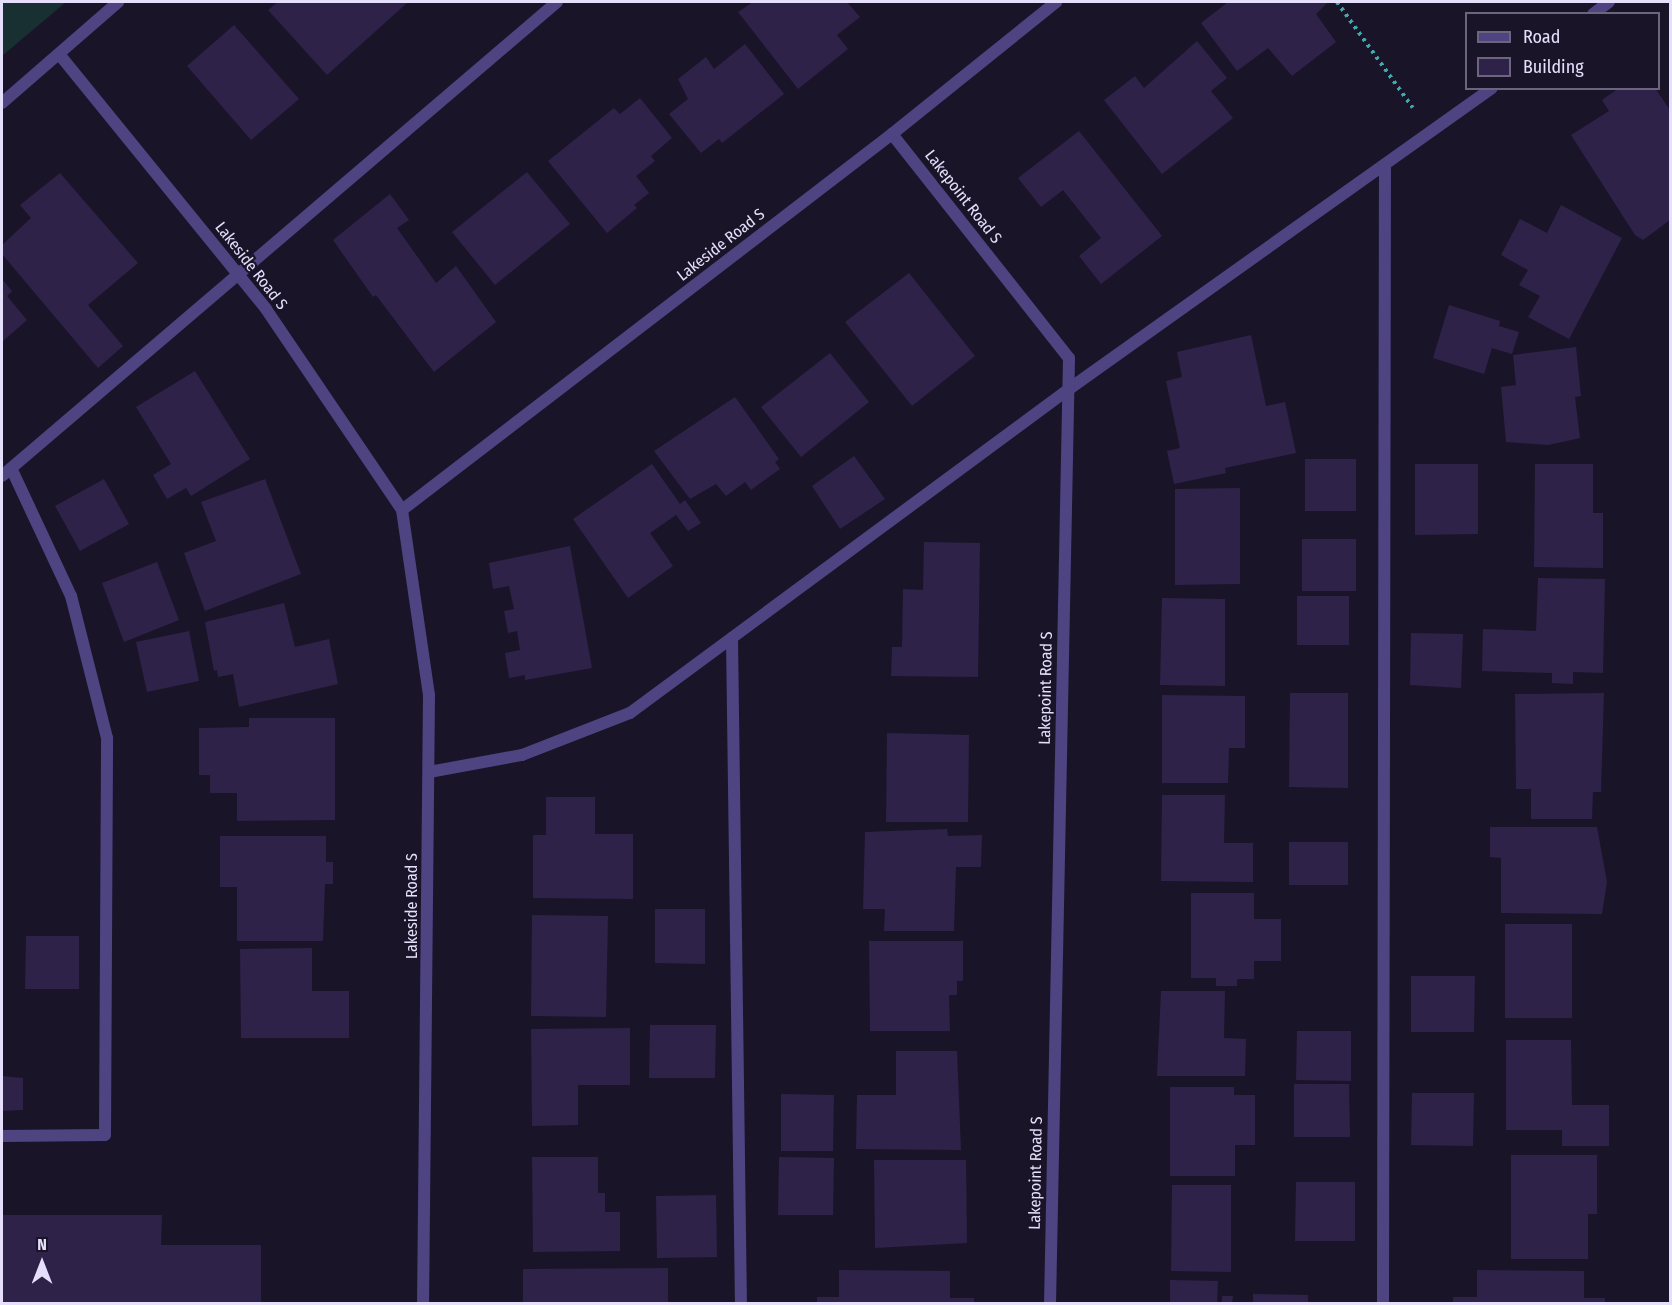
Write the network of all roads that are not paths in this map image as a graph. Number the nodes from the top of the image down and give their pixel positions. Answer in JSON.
{"nodes":[{"id":1,"x":118,"y":2,"type":"edge"},
{"id":2,"x":557,"y":2,"type":"edge"},
{"id":3,"x":1056,"y":2,"type":"edge"},
{"id":4,"x":1609,"y":2,"type":"edge"},
{"id":5,"x":1596,"y":12,"type":"edge"},
{"id":6,"x":59,"y":54,"type":"junction"},
{"id":7,"x":1489,"y":90,"type":"edge"},
{"id":8,"x":2,"y":103,"type":"edge"},
{"id":9,"x":892,"y":134,"type":"junction"},
{"id":10,"x":1385,"y":168,"type":"junction"},
{"id":11,"x":238,"y":274,"type":"junction"},
{"id":12,"x":1069,"y":389,"type":"junction"},
{"id":13,"x":6,"y":472,"type":"edge"},
{"id":14,"x":402,"y":510,"type":"junction"},
{"id":15,"x":732,"y":638,"type":"junction"},
{"id":16,"x":429,"y":772,"type":"junction"},
{"id":17,"x":2,"y":1136,"type":"edge"},
{"id":18,"x":423,"y":1304,"type":"edge"},
{"id":19,"x":741,"y":1304,"type":"edge"},
{"id":20,"x":1050,"y":1304,"type":"edge"},
{"id":21,"x":1383,"y":1304,"type":"edge"}],
"edges":[{"from":1,"to":6,"type":"street"},
{"from":2,"to":11,"type":"street"},
{"from":3,"to":9,"type":"street","name":"Lakeside Road S"},
{"from":4,"to":5,"type":"street"},
{"from":6,"to":8,"type":"street"},
{"from":6,"to":11,"type":"street","name":"Lakeside Road S"},
{"from":7,"to":10,"type":"street"},
{"from":9,"to":12,"type":"street","name":"Lakepoint Road S"},
{"from":9,"to":14,"type":"street","name":"Lakeside Road S"},
{"from":10,"to":12,"type":"street"},
{"from":10,"to":21,"type":"street"},
{"from":11,"to":13,"type":"street"},
{"from":11,"to":14,"type":"street","name":"Lakeside Road S"},
{"from":12,"to":15,"type":"street"},
{"from":12,"to":20,"type":"street","name":"Lakepoint Road S"},
{"from":13,"to":17,"type":"street"},
{"from":14,"to":16,"type":"street","name":"Lakeside Road S"},
{"from":15,"to":16,"type":"street"},
{"from":15,"to":19,"type":"street"},
{"from":16,"to":18,"type":"street","name":"Lakeside Road S"}]}
